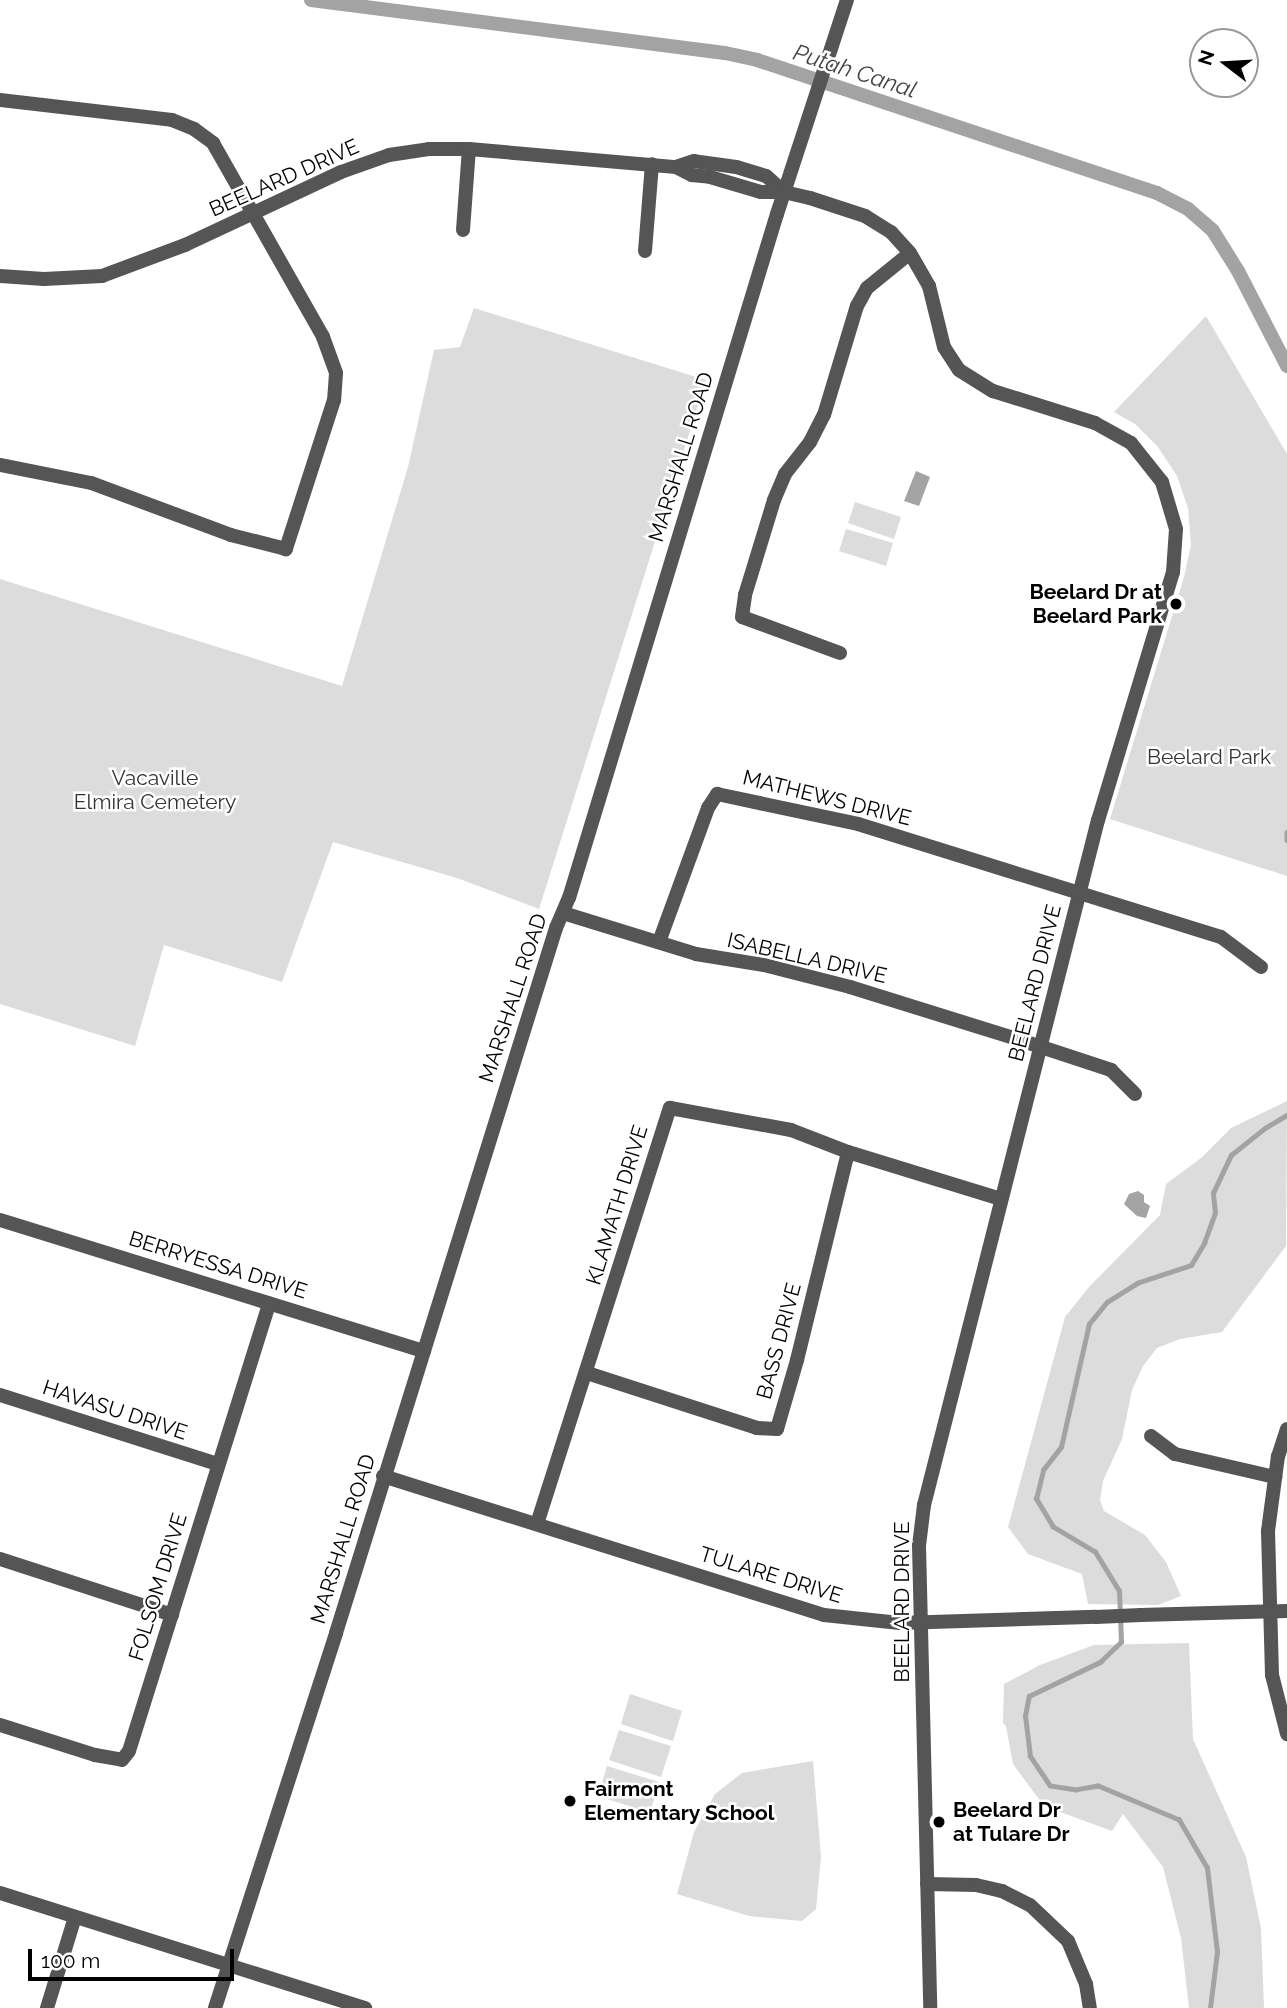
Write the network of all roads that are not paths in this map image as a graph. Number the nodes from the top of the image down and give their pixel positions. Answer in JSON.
{"nodes":[{"id":1,"x":847,"y":0,"type":"edge"},
{"id":2,"x":0,"y":100,"type":"edge"},
{"id":3,"x":469,"y":149,"type":"junction"},
{"id":4,"x":652,"y":164,"type":"junction"},
{"id":5,"x":784,"y":192,"type":"junction"},
{"id":6,"x":253,"y":213,"type":"junction"},
{"id":7,"x":463,"y":230,"type":"dead end"},
{"id":8,"x":645,"y":251,"type":"dead end"},
{"id":9,"x":910,"y":253,"type":"junction"},
{"id":10,"x":0,"y":276,"type":"edge"},
{"id":11,"x":0,"y":465,"type":"edge"},
{"id":12,"x":840,"y":653,"type":"dead end"},
{"id":13,"x":1079,"y":894,"type":"junction"},
{"id":14,"x":563,"y":913,"type":"junction"},
{"id":15,"x":659,"y":943,"type":"junction"},
{"id":16,"x":1261,"y":967,"type":"dead end"},
{"id":17,"x":1040,"y":1046,"type":"junction"},
{"id":18,"x":1135,"y":1094,"type":"dead end"},
{"id":19,"x":848,"y":1152,"type":"junction"},
{"id":20,"x":1001,"y":1199,"type":"junction"},
{"id":21,"x":0,"y":1220,"type":"edge"},
{"id":22,"x":269,"y":1303,"type":"junction"},
{"id":23,"x":424,"y":1351,"type":"junction"},
{"id":24,"x":587,"y":1373,"type":"junction"},
{"id":25,"x":0,"y":1395,"type":"edge"},
{"id":26,"x":1287,"y":1429,"type":"edge"},
{"id":27,"x":1151,"y":1436,"type":"dead end"},
{"id":28,"x":218,"y":1464,"type":"junction"},
{"id":29,"x":383,"y":1476,"type":"junction"},
{"id":30,"x":1275,"y":1477,"type":"junction"},
{"id":31,"x":537,"y":1524,"type":"junction"},
{"id":32,"x":0,"y":1559,"type":"edge"},
{"id":33,"x":1287,"y":1611,"type":"edge"},
{"id":34,"x":1268,"y":1614,"type":"junction"},
{"id":35,"x":172,"y":1615,"type":"junction"},
{"id":36,"x":921,"y":1623,"type":"junction"},
{"id":37,"x":0,"y":1725,"type":"edge"},
{"id":38,"x":1287,"y":1734,"type":"edge"},
{"id":39,"x":927,"y":1884,"type":"junction"},
{"id":40,"x":0,"y":1893,"type":"edge"},
{"id":41,"x":75,"y":1917,"type":"junction"},
{"id":42,"x":229,"y":1965,"type":"junction"},
{"id":43,"x":47,"y":2008,"type":"edge"},
{"id":44,"x":215,"y":2008,"type":"edge"},
{"id":45,"x":365,"y":2008,"type":"edge"},
{"id":46,"x":930,"y":2008,"type":"edge"},
{"id":47,"x":1090,"y":2008,"type":"edge"}],
"edges":[{"from":1,"to":5,"type":"street","name":"MARSHALL ROAD"},
{"from":2,"to":6,"type":"street"},
{"from":3,"to":4,"type":"street","name":"BEELARD DRIVE"},
{"from":3,"to":6,"type":"street","name":"BEELARD DRIVE"},
{"from":3,"to":7,"type":"street"},
{"from":4,"to":5,"type":"street","name":"BEELARD DRIVE"},
{"from":4,"to":8,"type":"street"},
{"from":5,"to":9,"type":"street","name":"BEELARD DRIVE"},
{"from":5,"to":14,"type":"street","name":"MARSHALL ROAD"},
{"from":6,"to":10,"type":"street","name":"BEELARD DRIVE"},
{"from":6,"to":11,"type":"street"},
{"from":9,"to":12,"type":"street"},
{"from":9,"to":13,"type":"street","name":"BEELARD DRIVE"},
{"from":13,"to":15,"type":"street","name":"MATHEWS DRIVE"},
{"from":13,"to":16,"type":"street"},
{"from":13,"to":17,"type":"street","name":"BEELARD DRIVE"},
{"from":14,"to":15,"type":"street","name":"ISABELLA DRIVE"},
{"from":14,"to":23,"type":"street","name":"MARSHALL ROAD"},
{"from":15,"to":17,"type":"street","name":"ISABELLA DRIVE"},
{"from":17,"to":18,"type":"street","name":"ISABELLA DRIVE"},
{"from":17,"to":20,"type":"street","name":"BEELARD DRIVE"},
{"from":19,"to":20,"type":"street","name":"KLAMATH DRIVE"},
{"from":19,"to":24,"type":"street","name":"KLAMATH DRIVE"},
{"from":19,"to":24,"type":"street","name":"BASS DRIVE"},
{"from":20,"to":36,"type":"street","name":"BEELARD DRIVE"},
{"from":21,"to":22,"type":"street","name":"BERRYESSA DRIVE"},
{"from":22,"to":23,"type":"street","name":"BERRYESSA DRIVE"},
{"from":22,"to":28,"type":"street","name":"FOLSOM DRIVE"},
{"from":23,"to":29,"type":"street","name":"MARSHALL ROAD"},
{"from":24,"to":31,"type":"street","name":"KLAMATH DRIVE"},
{"from":25,"to":28,"type":"street","name":"HAVASU DRIVE"},
{"from":26,"to":30,"type":"street"},
{"from":27,"to":30,"type":"street"},
{"from":28,"to":35,"type":"street","name":"FOLSOM DRIVE"},
{"from":29,"to":31,"type":"street","name":"TULARE DRIVE"},
{"from":29,"to":42,"type":"street","name":"MARSHALL ROAD"},
{"from":30,"to":34,"type":"street"},
{"from":31,"to":36,"type":"street","name":"TULARE DRIVE"},
{"from":32,"to":35,"type":"street"},
{"from":33,"to":34,"type":"street","name":"TULARE DRIVE"},
{"from":34,"to":36,"type":"street","name":"TULARE DRIVE"},
{"from":34,"to":38,"type":"street"},
{"from":35,"to":37,"type":"street","name":"FOLSOM DRIVE"},
{"from":36,"to":39,"type":"street","name":"BEELARD DRIVE"},
{"from":39,"to":46,"type":"street","name":"BEELARD DRIVE"},
{"from":39,"to":47,"type":"street"},
{"from":40,"to":41,"type":"street"},
{"from":41,"to":42,"type":"street"},
{"from":41,"to":43,"type":"street"},
{"from":42,"to":44,"type":"street","name":"MARSHALL ROAD"},
{"from":42,"to":45,"type":"street"}]}
